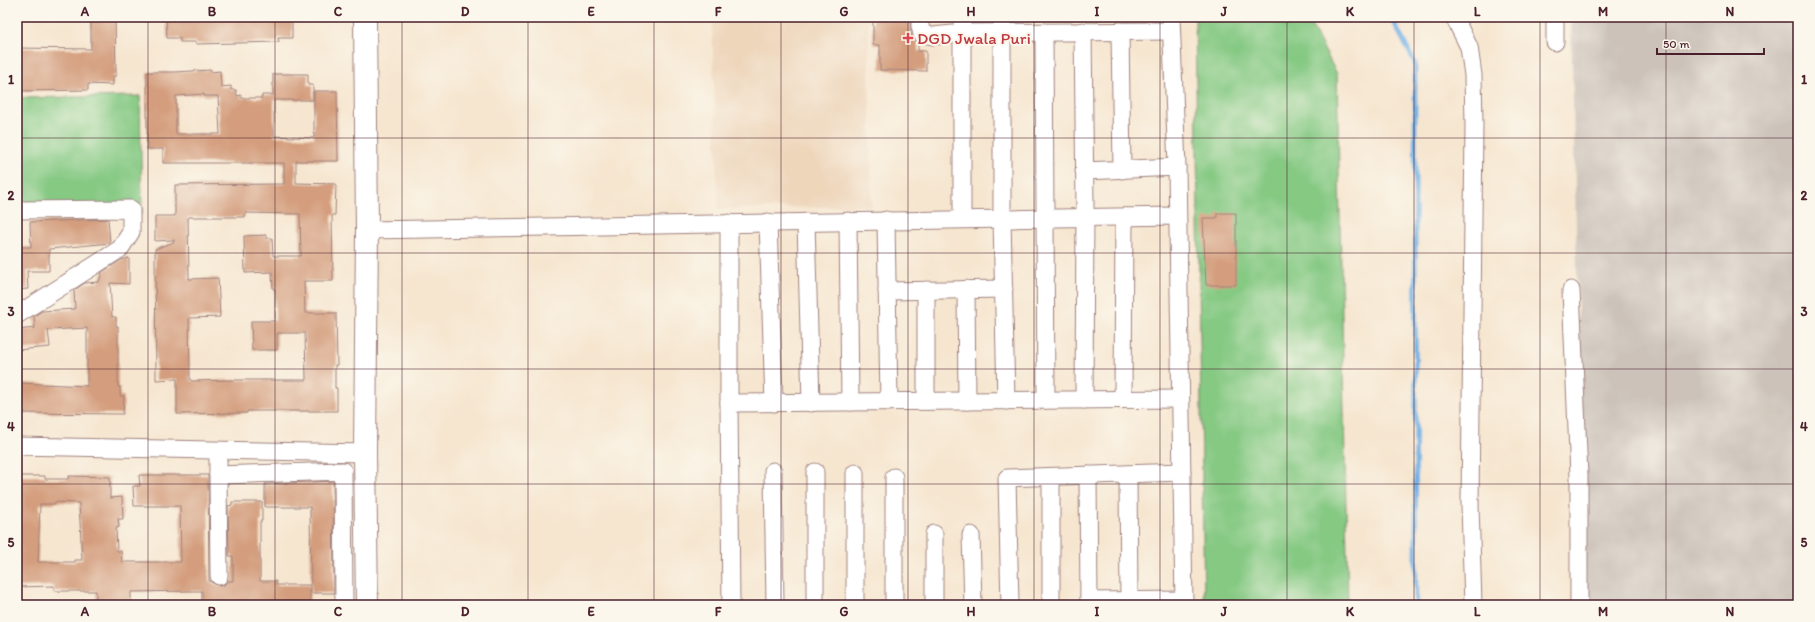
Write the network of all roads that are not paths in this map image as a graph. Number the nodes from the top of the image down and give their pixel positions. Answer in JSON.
{"nodes":[{"id":1,"x":365,"y":17,"type":"edge"},
{"id":2,"x":920,"y":17,"type":"edge"},
{"id":3,"x":1454,"y":17,"type":"edge"},
{"id":4,"x":1555,"y":17,"type":"edge"},
{"id":5,"x":1171,"y":24,"type":"edge"},
{"id":6,"x":962,"y":25,"type":"edge"},
{"id":7,"x":1003,"y":25,"type":"edge"},
{"id":8,"x":1083,"y":31,"type":"junction"},
{"id":9,"x":1120,"y":31,"type":"junction"},
{"id":10,"x":1044,"y":32,"type":"junction"},
{"id":11,"x":1555,"y":42,"type":"dead end"},
{"id":12,"x":1177,"y":167,"type":"junction"},
{"id":13,"x":1122,"y":170,"type":"junction"},
{"id":14,"x":1084,"y":171,"type":"junction"},
{"id":15,"x":17,"y":210,"type":"edge"},
{"id":16,"x":1178,"y":216,"type":"junction"},
{"id":17,"x":1124,"y":217,"type":"junction"},
{"id":18,"x":1045,"y":218,"type":"junction"},
{"id":19,"x":1084,"y":218,"type":"junction"},
{"id":20,"x":962,"y":219,"type":"junction"},
{"id":21,"x":1002,"y":219,"type":"junction"},
{"id":22,"x":886,"y":220,"type":"junction"},
{"id":23,"x":848,"y":221,"type":"junction"},
{"id":24,"x":768,"y":222,"type":"junction"},
{"id":25,"x":806,"y":222,"type":"junction"},
{"id":26,"x":729,"y":223,"type":"junction"},
{"id":27,"x":367,"y":230,"type":"junction"},
{"id":28,"x":1004,"y":288,"type":"junction"},
{"id":29,"x":966,"y":289,"type":"junction"},
{"id":30,"x":926,"y":290,"type":"junction"},
{"id":31,"x":1571,"y":290,"type":"dead end"},
{"id":32,"x":887,"y":291,"type":"junction"},
{"id":33,"x":17,"y":314,"type":"edge"},
{"id":34,"x":1180,"y":399,"type":"junction"},
{"id":35,"x":1046,"y":400,"type":"junction"},
{"id":36,"x":1084,"y":400,"type":"junction"},
{"id":37,"x":1123,"y":400,"type":"junction"},
{"id":38,"x":926,"y":401,"type":"junction"},
{"id":39,"x":966,"y":401,"type":"junction"},
{"id":40,"x":1006,"y":401,"type":"junction"},
{"id":41,"x":850,"y":402,"type":"junction"},
{"id":42,"x":889,"y":402,"type":"junction"},
{"id":43,"x":729,"y":403,"type":"junction"},
{"id":44,"x":774,"y":403,"type":"junction"},
{"id":45,"x":811,"y":403,"type":"junction"},
{"id":46,"x":17,"y":446,"type":"edge"},
{"id":47,"x":218,"y":451,"type":"junction"},
{"id":48,"x":365,"y":453,"type":"junction"},
{"id":49,"x":773,"y":471,"type":"dead end"},
{"id":50,"x":815,"y":472,"type":"dead end"},
{"id":51,"x":1182,"y":472,"type":"junction"},
{"id":52,"x":855,"y":474,"type":"dead end"},
{"id":53,"x":1128,"y":474,"type":"junction"},
{"id":54,"x":218,"y":475,"type":"junction"},
{"id":55,"x":1088,"y":475,"type":"junction"},
{"id":56,"x":894,"y":477,"type":"dead end"},
{"id":57,"x":1051,"y":477,"type":"junction"},
{"id":58,"x":934,"y":534,"type":"dead end"},
{"id":59,"x":971,"y":535,"type":"dead end"},
{"id":60,"x":219,"y":576,"type":"dead end"},
{"id":61,"x":1129,"y":601,"type":"junction"},
{"id":62,"x":1184,"y":602,"type":"edge"},
{"id":63,"x":1089,"y":603,"type":"edge"},
{"id":64,"x":344,"y":605,"type":"edge"},
{"id":65,"x":367,"y":605,"type":"edge"},
{"id":66,"x":731,"y":605,"type":"edge"},
{"id":67,"x":775,"y":605,"type":"edge"},
{"id":68,"x":815,"y":605,"type":"edge"},
{"id":69,"x":855,"y":605,"type":"edge"},
{"id":70,"x":894,"y":605,"type":"edge"},
{"id":71,"x":934,"y":605,"type":"edge"},
{"id":72,"x":973,"y":605,"type":"edge"},
{"id":73,"x":1010,"y":605,"type":"edge"},
{"id":74,"x":1051,"y":605,"type":"edge"},
{"id":75,"x":1473,"y":605,"type":"edge"},
{"id":76,"x":1579,"y":605,"type":"edge"}],
"edges":[{"from":1,"to":27,"type":"street"},
{"from":2,"to":6,"type":"street"},
{"from":3,"to":75,"type":"street"},
{"from":4,"to":11,"type":"street"},
{"from":5,"to":9,"type":"street"},
{"from":5,"to":12,"type":"street"},
{"from":6,"to":7,"type":"street"},
{"from":6,"to":20,"type":"street"},
{"from":7,"to":10,"type":"street"},
{"from":7,"to":21,"type":"street"},
{"from":8,"to":9,"type":"street"},
{"from":8,"to":10,"type":"street"},
{"from":8,"to":14,"type":"street"},
{"from":9,"to":13,"type":"street"},
{"from":10,"to":18,"type":"street"},
{"from":12,"to":13,"type":"street"},
{"from":12,"to":16,"type":"street"},
{"from":13,"to":14,"type":"street"},
{"from":14,"to":19,"type":"street"},
{"from":15,"to":33,"type":"street"},
{"from":16,"to":17,"type":"street"},
{"from":16,"to":34,"type":"street"},
{"from":17,"to":19,"type":"street"},
{"from":17,"to":37,"type":"street"},
{"from":18,"to":19,"type":"street"},
{"from":18,"to":21,"type":"street"},
{"from":18,"to":35,"type":"street"},
{"from":19,"to":36,"type":"street"},
{"from":20,"to":21,"type":"street"},
{"from":20,"to":22,"type":"street"},
{"from":21,"to":28,"type":"street"},
{"from":22,"to":23,"type":"street"},
{"from":22,"to":32,"type":"street"},
{"from":23,"to":25,"type":"street"},
{"from":23,"to":41,"type":"street"},
{"from":24,"to":25,"type":"street"},
{"from":24,"to":26,"type":"street"},
{"from":24,"to":44,"type":"street"},
{"from":25,"to":45,"type":"street"},
{"from":26,"to":27,"type":"street"},
{"from":26,"to":43,"type":"street"},
{"from":27,"to":48,"type":"street"},
{"from":28,"to":29,"type":"street"},
{"from":28,"to":40,"type":"street"},
{"from":29,"to":30,"type":"street"},
{"from":29,"to":39,"type":"street"},
{"from":30,"to":32,"type":"street"},
{"from":30,"to":38,"type":"street"},
{"from":31,"to":76,"type":"street"},
{"from":32,"to":42,"type":"street"},
{"from":34,"to":37,"type":"street"},
{"from":34,"to":51,"type":"street"},
{"from":35,"to":36,"type":"street"},
{"from":35,"to":40,"type":"street"},
{"from":36,"to":37,"type":"street"},
{"from":38,"to":39,"type":"street"},
{"from":38,"to":42,"type":"street"},
{"from":39,"to":40,"type":"street"},
{"from":41,"to":42,"type":"street"},
{"from":41,"to":45,"type":"street"},
{"from":43,"to":44,"type":"street"},
{"from":43,"to":66,"type":"street"},
{"from":44,"to":45,"type":"street"},
{"from":46,"to":47,"type":"street"},
{"from":47,"to":48,"type":"street"},
{"from":47,"to":54,"type":"street"},
{"from":48,"to":65,"type":"street"},
{"from":49,"to":67,"type":"street"},
{"from":50,"to":68,"type":"street"},
{"from":51,"to":53,"type":"street"},
{"from":51,"to":62,"type":"street"},
{"from":52,"to":69,"type":"street"},
{"from":53,"to":55,"type":"street"},
{"from":53,"to":61,"type":"street"},
{"from":54,"to":60,"type":"street"},
{"from":54,"to":64,"type":"street"},
{"from":55,"to":57,"type":"street"},
{"from":55,"to":63,"type":"street"},
{"from":56,"to":70,"type":"street"},
{"from":57,"to":73,"type":"street"},
{"from":57,"to":74,"type":"street"},
{"from":58,"to":71,"type":"street"},
{"from":59,"to":72,"type":"street"},
{"from":61,"to":62,"type":"street"},
{"from":61,"to":63,"type":"street"}]}
